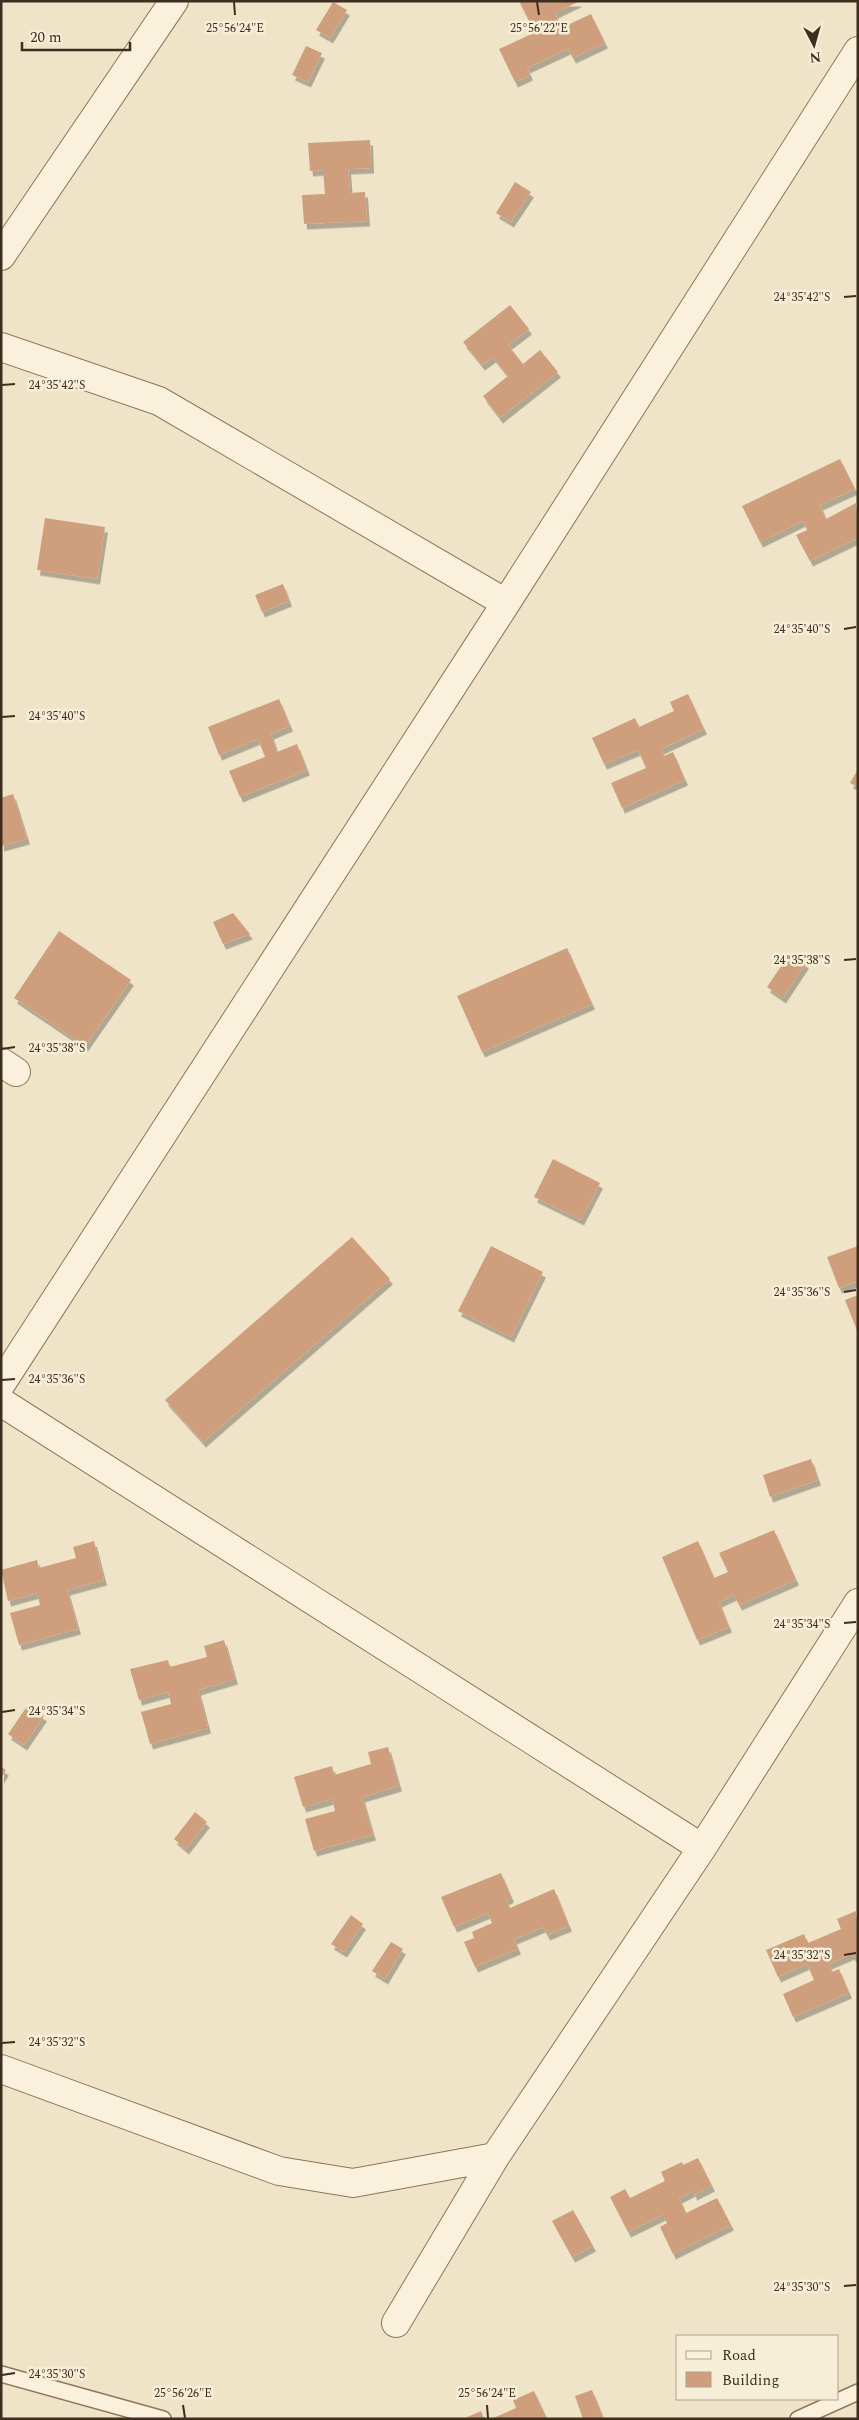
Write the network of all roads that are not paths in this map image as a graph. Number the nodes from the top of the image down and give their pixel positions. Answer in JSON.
{"nodes":[{"id":1,"x":174,"y":1,"type":"edge"},
{"id":2,"x":858,"y":51,"type":"edge"},
{"id":3,"x":1,"y":256,"type":"edge"},
{"id":4,"x":1,"y":347,"type":"edge"},
{"id":5,"x":506,"y":604,"type":"junction"},
{"id":6,"x":1,"y":1384,"type":"edge"},
{"id":7,"x":1,"y":1402,"type":"edge"},
{"id":8,"x":858,"y":1603,"type":"edge"},
{"id":9,"x":702,"y":1848,"type":"junction"},
{"id":10,"x":1,"y":2069,"type":"edge"},
{"id":11,"x":495,"y":2157,"type":"junction"},
{"id":12,"x":396,"y":2323,"type":"dead end"},
{"id":13,"x":1,"y":2374,"type":"edge"},
{"id":14,"x":858,"y":2392,"type":"edge"},
{"id":15,"x":163,"y":2419,"type":"edge"},
{"id":16,"x":798,"y":2419,"type":"edge"}],
"edges":[{"from":1,"to":3,"type":"street"},
{"from":2,"to":5,"type":"street"},
{"from":4,"to":5,"type":"street"},
{"from":5,"to":6,"type":"street"},
{"from":7,"to":9,"type":"street"},
{"from":8,"to":9,"type":"street"},
{"from":9,"to":11,"type":"street"},
{"from":10,"to":11,"type":"street"},
{"from":11,"to":12,"type":"street"},
{"from":13,"to":15,"type":"lane"},
{"from":14,"to":16,"type":"lane"}]}
